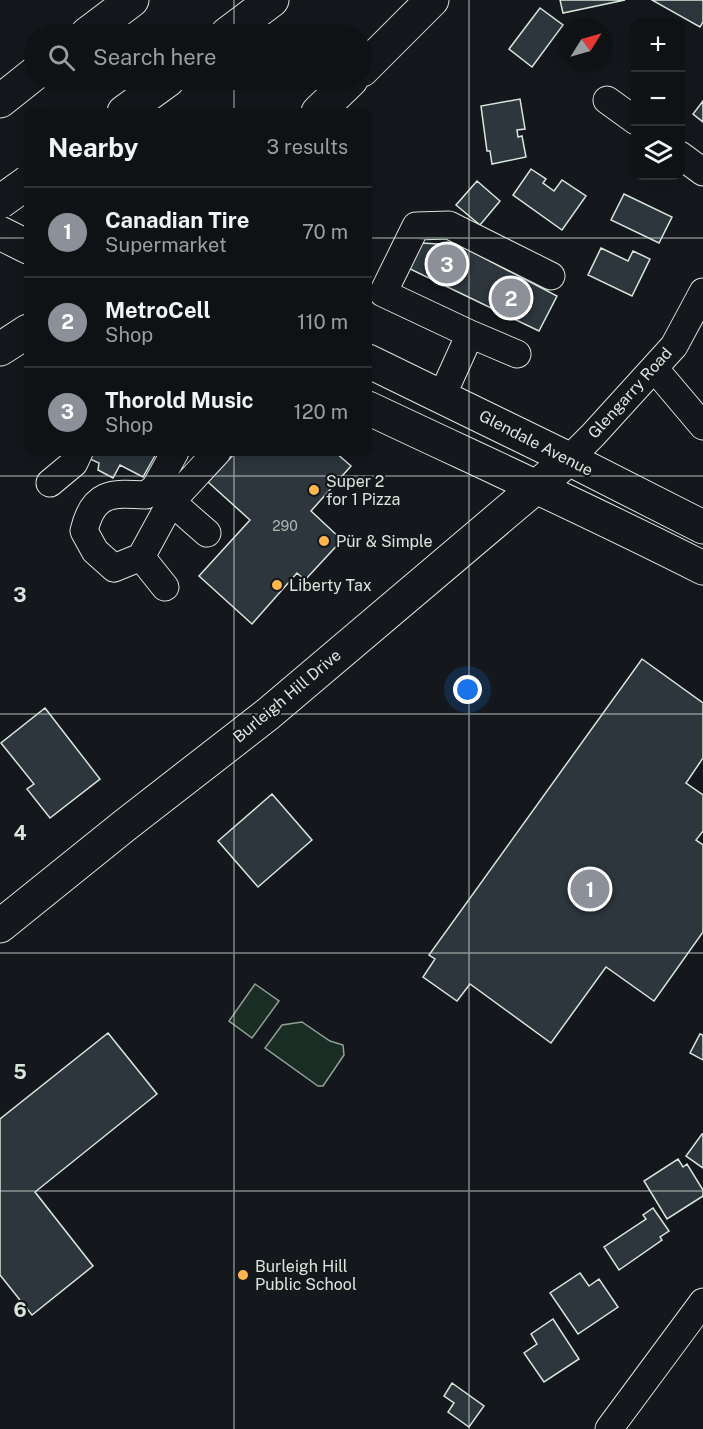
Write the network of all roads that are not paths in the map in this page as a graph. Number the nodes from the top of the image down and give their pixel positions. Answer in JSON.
{"nodes":[{"id":1,"x":132,"y":0,"type":"edge"},
{"id":2,"x":272,"y":0,"type":"edge"},
{"id":3,"x":432,"y":0,"type":"edge"},
{"id":4,"x":100,"y":24,"type":"edge"},
{"id":5,"x":240,"y":24,"type":"edge"},
{"id":6,"x":372,"y":59,"type":"edge"},
{"id":7,"x":24,"y":82,"type":"edge"},
{"id":8,"x":154,"y":90,"type":"edge"},
{"id":9,"x":341,"y":90,"type":"edge"},
{"id":10,"x":343,"y":90,"type":"edge"},
{"id":11,"x":608,"y":100,"type":"dead end"},
{"id":12,"x":0,"y":101,"type":"edge"},
{"id":13,"x":130,"y":108,"type":"edge"},
{"id":14,"x":322,"y":108,"type":"edge"},
{"id":15,"x":327,"y":108,"type":"edge"},
{"id":16,"x":631,"y":117,"type":"edge"},
{"id":17,"x":685,"y":158,"type":"edge"},
{"id":18,"x":703,"y":172,"type":"edge"},
{"id":19,"x":0,"y":184,"type":"edge"},
{"id":20,"x":24,"y":185,"type":"edge"},
{"id":21,"x":24,"y":196,"type":"edge"},
{"id":22,"x":0,"y":202,"type":"edge"},
{"id":23,"x":0,"y":233,"type":"edge"},
{"id":24,"x":24,"y":245,"type":"edge"},
{"id":25,"x":551,"y":276,"type":"dead end"},
{"id":26,"x":703,"y":292,"type":"edge"},
{"id":27,"x":24,"y":334,"type":"edge"},
{"id":28,"x":470,"y":334,"type":"junction"},
{"id":29,"x":0,"y":349,"type":"edge"},
{"id":30,"x":517,"y":354,"type":"dead end"},
{"id":31,"x":372,"y":363,"type":"edge"},
{"id":32,"x":654,"y":368,"type":"junction"},
{"id":33,"x":442,"y":396,"type":"junction"},
{"id":34,"x":372,"y":410,"type":"edge"},
{"id":35,"x":703,"y":426,"type":"edge"},
{"id":36,"x":78,"y":456,"type":"edge"},
{"id":37,"x":174,"y":456,"type":"edge"},
{"id":38,"x":212,"y":456,"type":"edge"},
{"id":39,"x":569,"y":459,"type":"junction"},
{"id":40,"x":50,"y":483,"type":"dead end"},
{"id":41,"x":535,"y":487,"type":"junction"},
{"id":42,"x":163,"y":495,"type":"junction"},
{"id":43,"x":703,"y":527,"type":"edge"},
{"id":44,"x":207,"y":533,"type":"dead end"},
{"id":45,"x":141,"y":557,"type":"junction"},
{"id":46,"x":703,"y":568,"type":"edge"},
{"id":47,"x":165,"y":586,"type":"dead end"},
{"id":48,"x":0,"y":926,"type":"edge"},
{"id":49,"x":698,"y":1322,"type":"edge"},
{"id":50,"x":609,"y":1429,"type":"edge"}],
"edges":[{"from":1,"to":4,"type":"main road"},
{"from":2,"to":5,"type":"main road"},
{"from":3,"to":6,"type":"main road"},
{"from":7,"to":12,"type":"main road"},
{"from":8,"to":13,"type":"main road"},
{"from":9,"to":14,"type":"main road"},
{"from":10,"to":15,"type":"main road"},
{"from":11,"to":16,"type":"street"},
{"from":17,"to":18,"type":"street"},
{"from":19,"to":21,"type":"main road"},
{"from":20,"to":22,"type":"main road","bridge":true},
{"from":23,"to":24,"type":"main road"},
{"from":25,"to":28,"type":"street"},
{"from":26,"to":32,"type":"street","name":"Glengarry Road"},
{"from":27,"to":29,"type":"main road"},
{"from":28,"to":30,"type":"street"},
{"from":28,"to":33,"type":"street"},
{"from":31,"to":33,"type":"main road","name":"Glendale Avenue"},
{"from":32,"to":35,"type":"street"},
{"from":32,"to":39,"type":"street","name":"Glengarry Road"},
{"from":33,"to":39,"type":"main road","name":"Glendale Avenue"},
{"from":34,"to":41,"type":"main road"},
{"from":36,"to":40,"type":"street"},
{"from":37,"to":42,"type":"street"},
{"from":38,"to":42,"type":"street"},
{"from":39,"to":41,"type":"main road","name":"Burleigh Hill Drive"},
{"from":39,"to":43,"type":"main road","name":"Glendale Avenue"},
{"from":41,"to":46,"type":"main road"},
{"from":41,"to":48,"type":"main road","name":"Burleigh Hill Drive"},
{"from":42,"to":44,"type":"street"},
{"from":42,"to":45,"type":"street"},
{"from":42,"to":45,"type":"street"},
{"from":45,"to":47,"type":"street"},
{"from":49,"to":50,"type":"street"}]}
